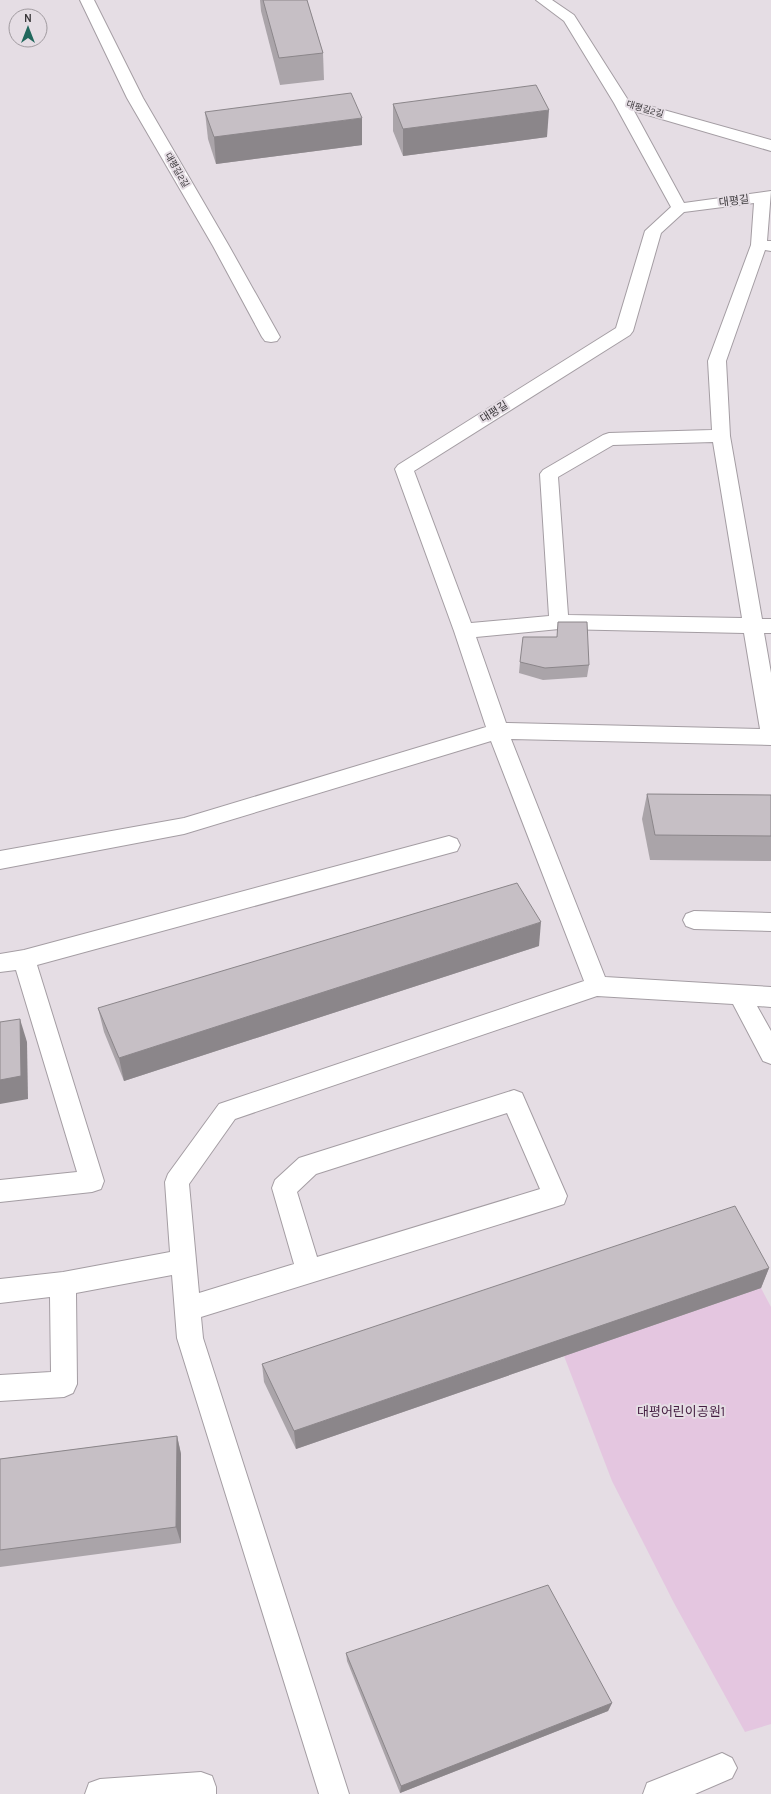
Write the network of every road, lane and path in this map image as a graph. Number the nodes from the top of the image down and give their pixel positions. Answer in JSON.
{"nodes":[{"id":1,"x":87,"y":0,"type":"edge"},
{"id":2,"x":543,"y":0,"type":"edge"},
{"id":3,"x":622,"y":103,"type":"junction"},
{"id":4,"x":771,"y":146,"type":"edge"},
{"id":5,"x":766,"y":197,"type":"edge"},
{"id":6,"x":679,"y":208,"type":"junction"},
{"id":7,"x":765,"y":246,"type":"edge"},
{"id":8,"x":270,"y":337,"type":"dead end"},
{"id":9,"x":722,"y":436,"type":"junction"},
{"id":10,"x":559,"y":622,"type":"junction"},
{"id":11,"x":762,"y":626,"type":"edge"},
{"id":12,"x":464,"y":631,"type":"junction"},
{"id":13,"x":498,"y":731,"type":"junction"},
{"id":14,"x":771,"y":732,"type":"edge"},
{"id":15,"x":771,"y":737,"type":"edge"},
{"id":16,"x":449,"y":845,"type":"dead end"},
{"id":17,"x":0,"y":860,"type":"edge"},
{"id":18,"x":694,"y":920,"type":"dead end"},
{"id":19,"x":771,"y":922,"type":"edge"},
{"id":20,"x":24,"y":959,"type":"junction"},
{"id":21,"x":0,"y":963,"type":"edge"},
{"id":22,"x":597,"y":986,"type":"junction"},
{"id":23,"x":740,"y":995,"type":"junction"},
{"id":24,"x":771,"y":997,"type":"edge"},
{"id":25,"x":771,"y":1054,"type":"edge"},
{"id":26,"x":0,"y":1190,"type":"edge"},
{"id":27,"x":184,"y":1261,"type":"junction"},
{"id":28,"x":309,"y":1272,"type":"junction"},
{"id":29,"x":63,"y":1284,"type":"junction"},
{"id":30,"x":0,"y":1291,"type":"edge"},
{"id":31,"x":187,"y":1309,"type":"junction"},
{"id":32,"x":0,"y":1388,"type":"edge"},
{"id":33,"x":722,"y":1768,"type":"dead end"},
{"id":34,"x":100,"y":1794,"type":"edge"},
{"id":35,"x":201,"y":1794,"type":"edge"},
{"id":36,"x":334,"y":1794,"type":"edge"},
{"id":37,"x":658,"y":1794,"type":"edge"}],
"edges":[{"from":1,"to":8,"type":"street","name":"대평길2길"},
{"from":2,"to":3,"type":"street","name":"대평길2길"},
{"from":3,"to":4,"type":"street","name":"대평길2길"},
{"from":3,"to":6,"type":"street"},
{"from":5,"to":6,"type":"street","name":"대평길"},
{"from":5,"to":7,"type":"street"},
{"from":6,"to":12,"type":"street","name":"대평길"},
{"from":7,"to":9,"type":"street"},
{"from":9,"to":10,"type":"street"},
{"from":9,"to":11,"type":"street"},
{"from":10,"to":11,"type":"street"},
{"from":10,"to":12,"type":"street"},
{"from":11,"to":14,"type":"street"},
{"from":12,"to":13,"type":"street","name":"대평길"},
{"from":13,"to":15,"type":"street"},
{"from":13,"to":17,"type":"street"},
{"from":13,"to":22,"type":"street","name":"대평길"},
{"from":16,"to":20,"type":"street"},
{"from":18,"to":19,"type":"street"},
{"from":20,"to":21,"type":"street"},
{"from":20,"to":26,"type":"street"},
{"from":22,"to":23,"type":"street"},
{"from":22,"to":27,"type":"street"},
{"from":23,"to":24,"type":"street"},
{"from":23,"to":25,"type":"street"},
{"from":27,"to":29,"type":"street"},
{"from":27,"to":31,"type":"street"},
{"from":28,"to":28,"type":"street"},
{"from":28,"to":31,"type":"street"},
{"from":29,"to":30,"type":"street"},
{"from":29,"to":32,"type":"street"},
{"from":31,"to":36,"type":"street"},
{"from":33,"to":37,"type":"street"},
{"from":34,"to":35,"type":"street"}]}
